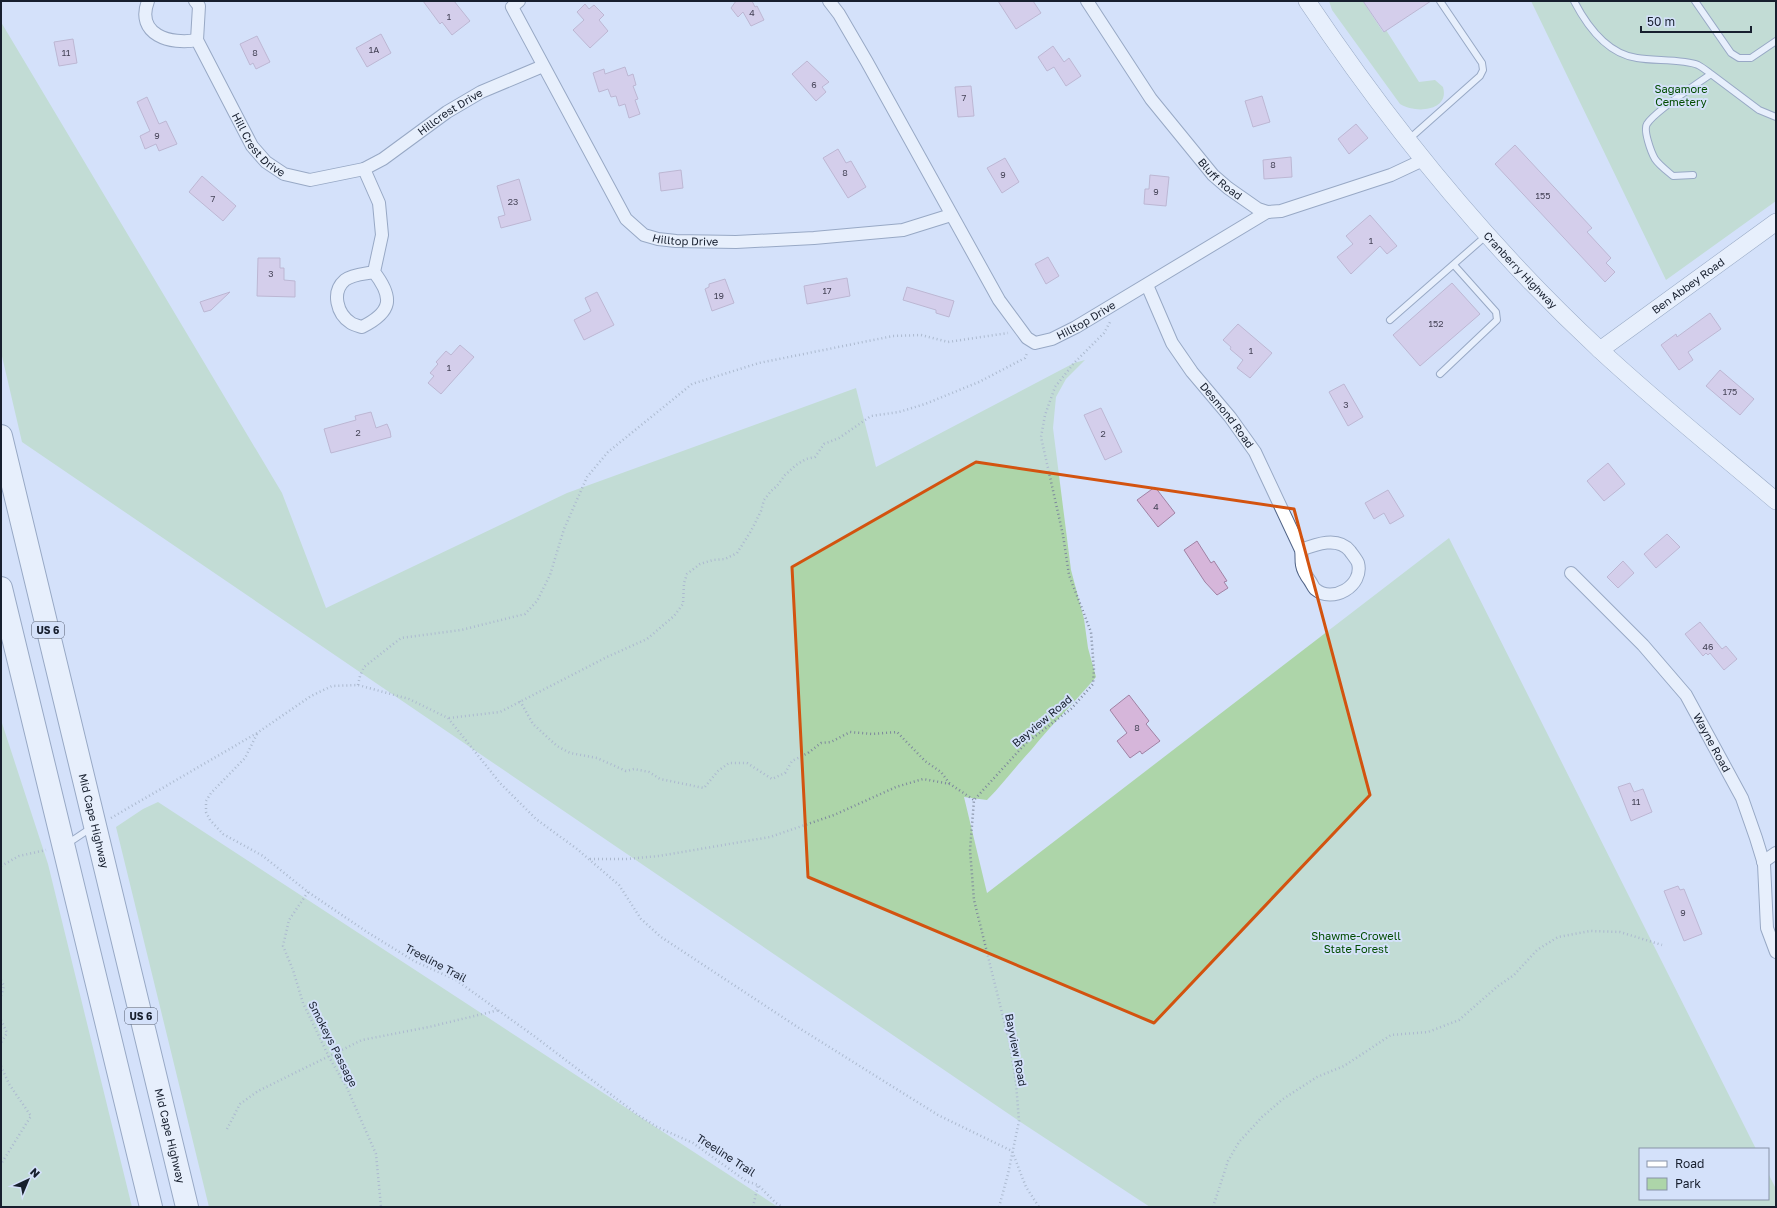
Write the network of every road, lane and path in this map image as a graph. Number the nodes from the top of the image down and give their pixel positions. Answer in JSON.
{"nodes":[{"id":1,"x":148,"y":1,"type":"edge"},
{"id":2,"x":196,"y":1,"type":"edge"},
{"id":3,"x":829,"y":1,"type":"edge"},
{"id":4,"x":1087,"y":1,"type":"edge"},
{"id":5,"x":1307,"y":1,"type":"edge"},
{"id":6,"x":1440,"y":1,"type":"edge"},
{"id":7,"x":1574,"y":1,"type":"edge"},
{"id":8,"x":1695,"y":1,"type":"edge"},
{"id":9,"x":513,"y":3,"type":"edge"},
{"id":10,"x":197,"y":40,"type":"junction"},
{"id":11,"x":1776,"y":41,"type":"edge"},
{"id":12,"x":543,"y":66,"type":"junction"},
{"id":13,"x":1711,"y":74,"type":"junction"},
{"id":14,"x":1776,"y":117,"type":"edge"},
{"id":15,"x":1408,"y":141,"type":"junction"},
{"id":16,"x":1423,"y":160,"type":"junction"},
{"id":17,"x":364,"y":169,"type":"junction"},
{"id":18,"x":1693,"y":174,"type":"dead end"},
{"id":19,"x":1267,"y":212,"type":"junction"},
{"id":20,"x":951,"y":215,"type":"junction"},
{"id":21,"x":1776,"y":222,"type":"edge"},
{"id":22,"x":1487,"y":235,"type":"junction"},
{"id":23,"x":1454,"y":265,"type":"junction"},
{"id":24,"x":374,"y":272,"type":"junction"},
{"id":25,"x":1147,"y":285,"type":"junction"},
{"id":26,"x":1111,"y":306,"type":"junction"},
{"id":27,"x":1390,"y":320,"type":"dead end"},
{"id":28,"x":1022,"y":331,"type":"junction"},
{"id":29,"x":1031,"y":340,"type":"junction"},
{"id":30,"x":1600,"y":350,"type":"junction"},
{"id":31,"x":1440,"y":374,"type":"dead end"},
{"id":32,"x":1,"y":436,"type":"edge"},
{"id":33,"x":1776,"y":501,"type":"edge"},
{"id":34,"x":1302,"y":550,"type":"junction"},
{"id":35,"x":1571,"y":573,"type":"dead end"},
{"id":36,"x":1,"y":588,"type":"edge"},
{"id":37,"x":358,"y":685,"type":"junction"},
{"id":38,"x":520,"y":702,"type":"junction"},
{"id":39,"x":448,"y":718,"type":"junction"},
{"id":40,"x":257,"y":733,"type":"junction"},
{"id":41,"x":950,"y":784,"type":"junction"},
{"id":42,"x":974,"y":800,"type":"junction"},
{"id":43,"x":96,"y":825,"type":"junction"},
{"id":44,"x":64,"y":846,"type":"junction"},
{"id":45,"x":1776,"y":853,"type":"edge"},
{"id":46,"x":590,"y":859,"type":"junction"},
{"id":47,"x":1763,"y":862,"type":"junction"},
{"id":48,"x":1,"y":866,"type":"edge"},
{"id":49,"x":308,"y":892,"type":"junction"},
{"id":50,"x":1662,"y":945,"type":"dead end"},
{"id":51,"x":1776,"y":952,"type":"edge"},
{"id":52,"x":1,"y":980,"type":"edge"},
{"id":53,"x":1,"y":996,"type":"edge"},
{"id":54,"x":499,"y":1010,"type":"junction"},
{"id":55,"x":1,"y":1020,"type":"edge"},
{"id":56,"x":1,"y":1043,"type":"edge"},
{"id":57,"x":329,"y":1057,"type":"junction"},
{"id":58,"x":1,"y":1066,"type":"edge"},
{"id":59,"x":227,"y":1129,"type":"dead end"},
{"id":60,"x":1012,"y":1151,"type":"junction"},
{"id":61,"x":1,"y":1164,"type":"edge"},
{"id":62,"x":758,"y":1185,"type":"junction"},
{"id":63,"x":151,"y":1207,"type":"edge"},
{"id":64,"x":187,"y":1207,"type":"edge"},
{"id":65,"x":381,"y":1207,"type":"edge"},
{"id":66,"x":753,"y":1207,"type":"edge"},
{"id":67,"x":782,"y":1207,"type":"edge"},
{"id":68,"x":999,"y":1207,"type":"edge"},
{"id":69,"x":1039,"y":1207,"type":"edge"},
{"id":70,"x":1213,"y":1207,"type":"edge"}],
"edges":[{"from":1,"to":10,"type":"street"},
{"from":2,"to":10,"type":"street"},
{"from":3,"to":20,"type":"street"},
{"from":4,"to":19,"type":"street","name":"Bluff Road"},
{"from":5,"to":15,"type":"main road","name":"Cranberry Highway"},
{"from":6,"to":15,"type":"lane"},
{"from":7,"to":13,"type":"lane"},
{"from":8,"to":11,"type":"lane"},
{"from":9,"to":12,"type":"street","name":"Hilltop Drive"},
{"from":10,"to":17,"type":"street","name":"Hill Crest Drive"},
{"from":12,"to":17,"type":"street","name":"Hillcrest Drive"},
{"from":12,"to":20,"type":"street","name":"Hilltop Drive"},
{"from":13,"to":14,"type":"lane"},
{"from":13,"to":18,"type":"lane"},
{"from":15,"to":16,"type":"main road","name":"Cranberry Highway"},
{"from":16,"to":19,"type":"street"},
{"from":16,"to":22,"type":"main road","name":"Cranberry Highway"},
{"from":17,"to":24,"type":"street"},
{"from":19,"to":25,"type":"street","name":"Hilltop Drive"},
{"from":20,"to":28,"type":"street"},
{"from":21,"to":30,"type":"main road","name":"Ben Abbey Road"},
{"from":22,"to":23,"type":"lane"},
{"from":22,"to":30,"type":"main road","name":"Cranberry Highway"},
{"from":23,"to":27,"type":"lane"},
{"from":23,"to":31,"type":"lane"},
{"from":24,"to":24,"type":"street"},
{"from":25,"to":26,"type":"street","name":"Hilltop Drive"},
{"from":25,"to":34,"type":"street","name":"Desmond Road"},
{"from":26,"to":29,"type":"street","name":"Hilltop Drive"},
{"from":26,"to":42,"type":"path","name":"Bayview Road"},
{"from":28,"to":29,"type":"street"},
{"from":28,"to":37,"type":"path"},
{"from":29,"to":38,"type":"path"},
{"from":30,"to":33,"type":"main road","name":"Cranberry Highway"},
{"from":32,"to":43,"type":"highway","name":"Mid Cape Highway","number":"US 6"},
{"from":34,"to":34,"type":"street","name":"Desmond Road"},
{"from":35,"to":47,"type":"street","name":"Wayne Road"},
{"from":36,"to":44,"type":"highway"},
{"from":37,"to":39,"type":"path"},
{"from":37,"to":40,"type":"path"},
{"from":38,"to":39,"type":"path"},
{"from":38,"to":41,"type":"path"},
{"from":39,"to":46,"type":"path"},
{"from":40,"to":43,"type":"path"},
{"from":40,"to":49,"type":"path","name":"Treeline Trail"},
{"from":41,"to":42,"type":"path"},
{"from":41,"to":46,"type":"path"},
{"from":42,"to":60,"type":"path","name":"Bayview Road"},
{"from":43,"to":44,"type":"lane"},
{"from":43,"to":64,"type":"highway","name":"Mid Cape Highway","number":"US 6"},
{"from":44,"to":48,"type":"path"},
{"from":44,"to":63,"type":"highway"},
{"from":45,"to":47,"type":"street"},
{"from":46,"to":60,"type":"path"},
{"from":47,"to":51,"type":"street","name":"Wayne Road"},
{"from":49,"to":54,"type":"path","name":"Treeline Trail"},
{"from":49,"to":57,"type":"path","name":"Smokeys Passage"},
{"from":50,"to":70,"type":"path"},
{"from":52,"to":53,"type":"path"},
{"from":54,"to":57,"type":"path"},
{"from":54,"to":62,"type":"path","name":"Treeline Trail"},
{"from":55,"to":56,"type":"path"},
{"from":57,"to":59,"type":"path"},
{"from":57,"to":65,"type":"path","name":"Smokeys Passage"},
{"from":58,"to":61,"type":"path"},
{"from":60,"to":68,"type":"path","name":"Bayview Road"},
{"from":60,"to":69,"type":"path"},
{"from":62,"to":66,"type":"path"},
{"from":62,"to":67,"type":"path","name":"Treeline Trail"}]}
